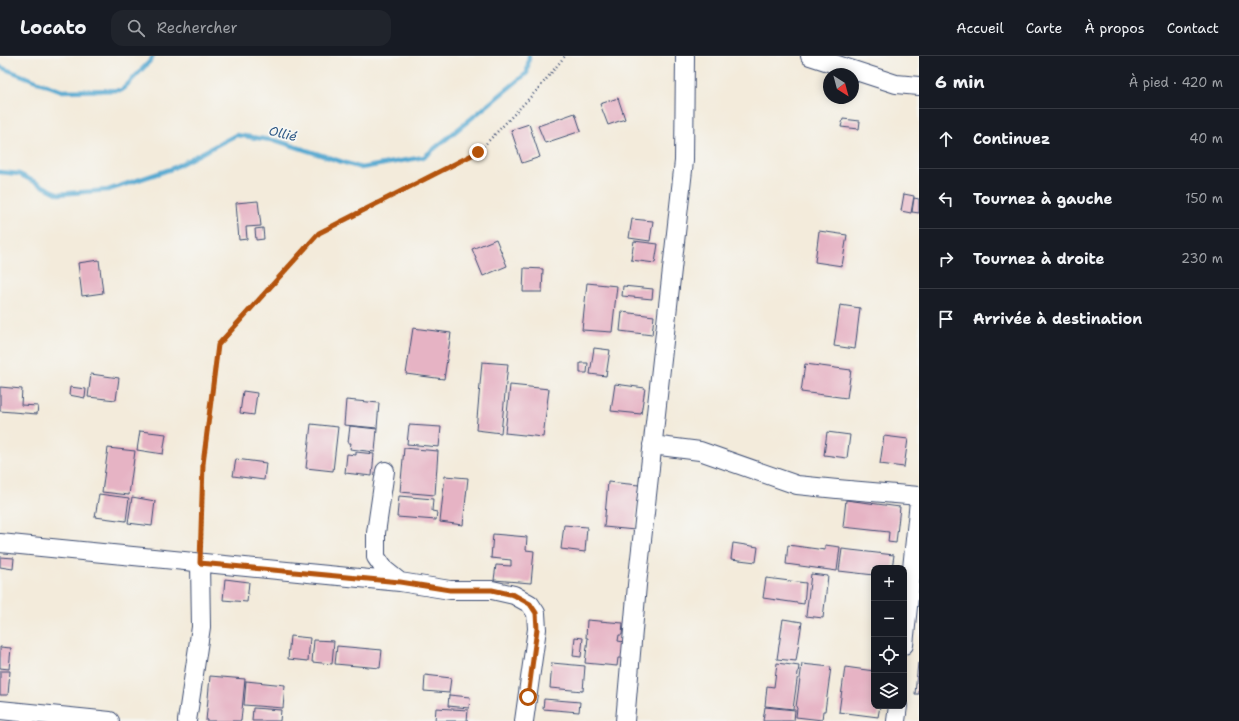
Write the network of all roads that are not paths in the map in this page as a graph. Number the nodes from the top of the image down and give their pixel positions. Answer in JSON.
{"nodes":[{"id":1,"x":685,"y":56,"type":"edge"},
{"id":2,"x":810,"y":56,"type":"edge"},
{"id":3,"x":919,"y":86,"type":"edge"},
{"id":4,"x":652,"y":445,"type":"junction"},
{"id":5,"x":385,"y":471,"type":"dead end"},
{"id":6,"x":919,"y":496,"type":"edge"},
{"id":7,"x":919,"y":501,"type":"edge"},
{"id":8,"x":0,"y":543,"type":"edge"},
{"id":9,"x":200,"y":563,"type":"junction"},
{"id":10,"x":400,"y":582,"type":"junction"},
{"id":11,"x":905,"y":637,"type":"edge"},
{"id":12,"x":898,"y":709,"type":"edge"},
{"id":13,"x":9,"y":714,"type":"edge"},
{"id":14,"x":110,"y":721,"type":"edge"},
{"id":15,"x":187,"y":721,"type":"edge"},
{"id":16,"x":524,"y":721,"type":"edge"},
{"id":17,"x":625,"y":721,"type":"edge"},
{"id":18,"x":896,"y":721,"type":"edge"}],
"edges":[{"from":1,"to":4,"type":"street"},
{"from":2,"to":3,"type":"street"},
{"from":4,"to":6,"type":"street"},
{"from":4,"to":17,"type":"street"},
{"from":5,"to":10,"type":"street"},
{"from":7,"to":11,"type":"street"},
{"from":8,"to":9,"type":"street"},
{"from":9,"to":10,"type":"street"},
{"from":9,"to":15,"type":"street"},
{"from":10,"to":16,"type":"street"},
{"from":12,"to":18,"type":"street"},
{"from":13,"to":14,"type":"street"}]}
